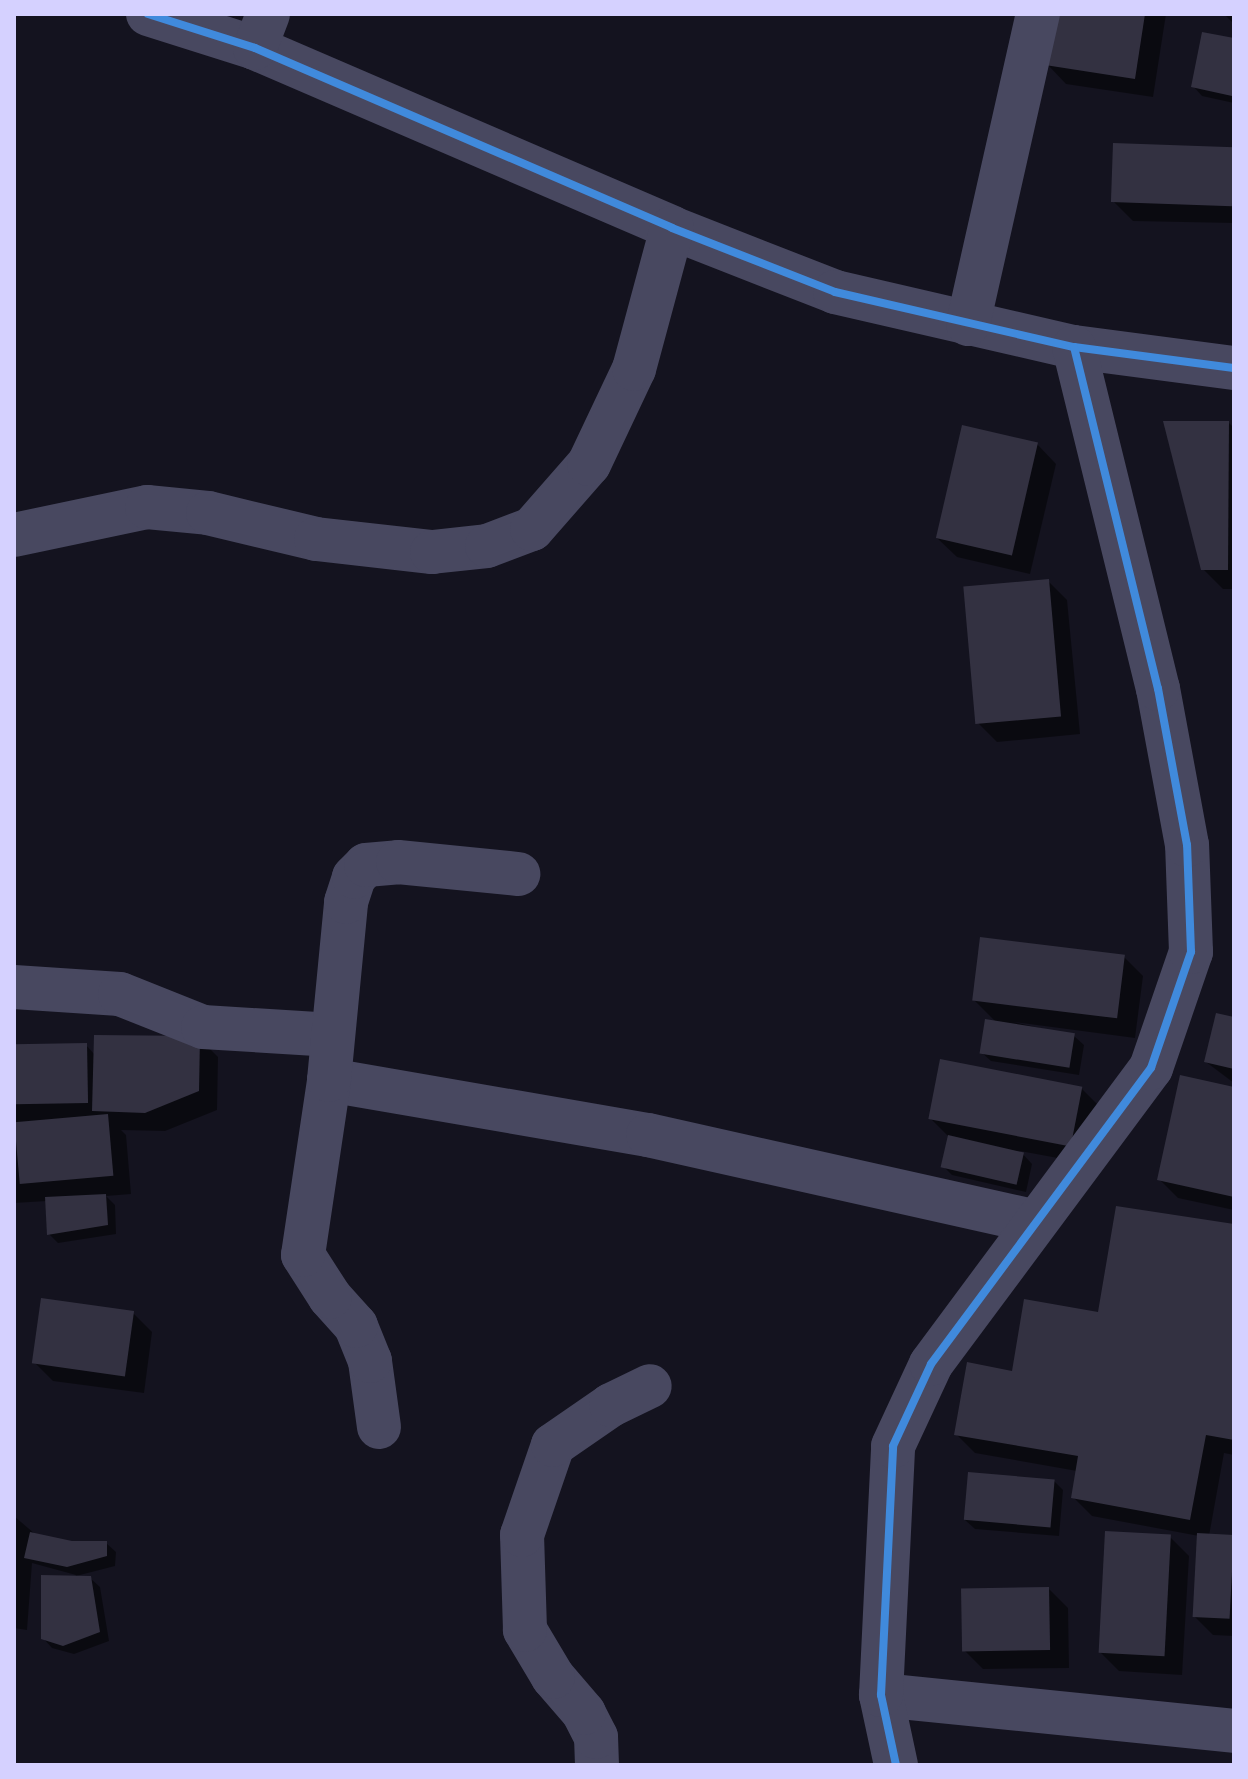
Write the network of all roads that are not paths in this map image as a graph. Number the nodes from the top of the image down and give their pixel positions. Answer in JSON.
{"nodes":[{"id":1,"x":148,"y":14,"type":"edge"},
{"id":2,"x":1038,"y":14,"type":"edge"},
{"id":3,"x":262,"y":31,"type":"edge"},
{"id":4,"x":672,"y":228,"type":"junction"},
{"id":5,"x":968,"y":324,"type":"junction"},
{"id":6,"x":1074,"y":347,"type":"junction"},
{"id":7,"x":1234,"y":368,"type":"edge"},
{"id":8,"x":14,"y":535,"type":"edge"},
{"id":9,"x":518,"y":874,"type":"dead end"},
{"id":10,"x":14,"y":987,"type":"edge"},
{"id":11,"x":333,"y":1035,"type":"junction"},
{"id":12,"x":329,"y":1080,"type":"junction"},
{"id":13,"x":1032,"y":1221,"type":"junction"},
{"id":14,"x":650,"y":1386,"type":"dead end"},
{"id":15,"x":379,"y":1427,"type":"dead end"},
{"id":16,"x":881,"y":1695,"type":"junction"},
{"id":17,"x":1234,"y":1731,"type":"edge"},
{"id":18,"x":597,"y":1765,"type":"edge"},
{"id":19,"x":896,"y":1765,"type":"edge"}],
"edges":[{"from":1,"to":3,"type":"street"},
{"from":2,"to":5,"type":"street"},
{"from":3,"to":4,"type":"street"},
{"from":4,"to":5,"type":"street"},
{"from":4,"to":8,"type":"street"},
{"from":5,"to":6,"type":"street"},
{"from":6,"to":7,"type":"street"},
{"from":6,"to":13,"type":"street"},
{"from":9,"to":11,"type":"street"},
{"from":10,"to":11,"type":"street"},
{"from":11,"to":12,"type":"street"},
{"from":12,"to":13,"type":"street"},
{"from":12,"to":15,"type":"street"},
{"from":13,"to":16,"type":"street"},
{"from":14,"to":18,"type":"street"},
{"from":16,"to":17,"type":"street"},
{"from":16,"to":19,"type":"street"}]}
